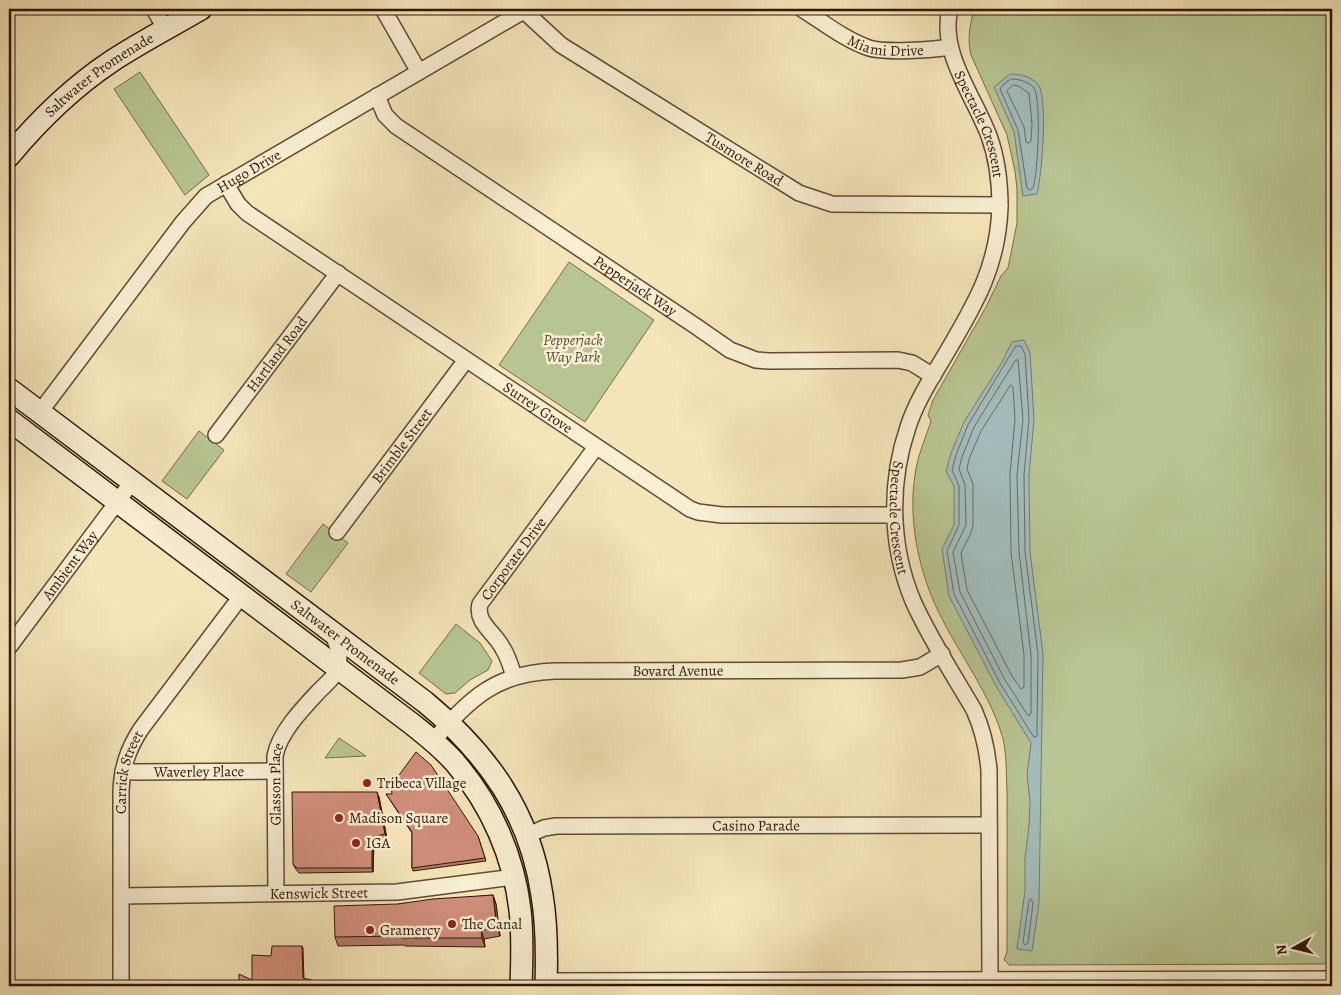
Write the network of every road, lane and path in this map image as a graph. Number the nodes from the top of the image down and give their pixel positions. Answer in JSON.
{"nodes":[{"id":1,"x":154,"y":9,"type":"edge"},
{"id":2,"x":201,"y":9,"type":"edge"},
{"id":3,"x":383,"y":9,"type":"edge"},
{"id":4,"x":802,"y":9,"type":"edge"},
{"id":5,"x":950,"y":9,"type":"edge"},
{"id":6,"x":525,"y":10,"type":"edge"},
{"id":7,"x":166,"y":30,"type":"junction"},
{"id":8,"x":950,"y":47,"type":"junction"},
{"id":9,"x":419,"y":72,"type":"junction"},
{"id":10,"x":377,"y":96,"type":"junction"},
{"id":11,"x":9,"y":156,"type":"edge"},
{"id":12,"x":226,"y":184,"type":"junction"},
{"id":13,"x":1000,"y":205,"type":"junction"},
{"id":14,"x":338,"y":273,"type":"junction"},
{"id":15,"x":466,"y":360,"type":"junction"},
{"id":16,"x":933,"y":376,"type":"junction"},
{"id":17,"x":9,"y":389,"type":"edge"},
{"id":18,"x":40,"y":412,"type":"junction"},
{"id":19,"x":9,"y":420,"type":"edge"},
{"id":20,"x":216,"y":434,"type":"dead end"},
{"id":21,"x":596,"y":447,"type":"junction"},
{"id":22,"x":132,"y":482,"type":"junction"},
{"id":23,"x":117,"y":503,"type":"junction"},
{"id":24,"x":894,"y":515,"type":"junction"},
{"id":25,"x":337,"y":532,"type":"dead end"},
{"id":26,"x":242,"y":595,"type":"junction"},
{"id":27,"x":332,"y":631,"type":"junction"},
{"id":28,"x":10,"y":641,"type":"edge"},
{"id":29,"x":942,"y":654,"type":"junction"},
{"id":30,"x":334,"y":664,"type":"junction"},
{"id":31,"x":514,"y":676,"type":"junction"},
{"id":32,"x":449,"y":722,"type":"junction"},
{"id":33,"x":433,"y":741,"type":"junction"},
{"id":34,"x":123,"y":771,"type":"junction"},
{"id":35,"x":275,"y":771,"type":"junction"},
{"id":36,"x":989,"y":825,"type":"junction"},
{"id":37,"x":526,"y":836,"type":"junction"},
{"id":38,"x":514,"y":876,"type":"junction"},
{"id":39,"x":276,"y":893,"type":"junction"},
{"id":40,"x":122,"y":896,"type":"junction"},
{"id":41,"x":1332,"y":979,"type":"edge"},
{"id":42,"x":981,"y":982,"type":"edge"},
{"id":43,"x":1062,"y":983,"type":"edge"},
{"id":44,"x":546,"y":984,"type":"edge"},
{"id":45,"x":122,"y":986,"type":"edge"},
{"id":46,"x":521,"y":986,"type":"edge"}],
"edges":[{"from":1,"to":7,"type":"street"},
{"from":2,"to":7,"type":"street","name":"Saltwater Promenade"},
{"from":3,"to":9,"type":"street"},
{"from":4,"to":8,"type":"street","name":"Miami Drive"},
{"from":5,"to":8,"type":"street","name":"Spectacle Crescent"},
{"from":6,"to":9,"type":"street","name":"Hugo Drive"},
{"from":6,"to":13,"type":"street","name":"Tusmore Road"},
{"from":7,"to":11,"type":"street","name":"Saltwater Promenade"},
{"from":8,"to":13,"type":"street","name":"Spectacle Crescent"},
{"from":9,"to":10,"type":"street","name":"Hugo Drive"},
{"from":10,"to":12,"type":"street","name":"Hugo Drive"},
{"from":10,"to":16,"type":"street","name":"Pepperjack Way"},
{"from":12,"to":14,"type":"street","name":"Surrey Grove"},
{"from":12,"to":18,"type":"street","name":"Hugo Drive"},
{"from":13,"to":16,"type":"street","name":"Spectacle Crescent"},
{"from":14,"to":15,"type":"street","name":"Surrey Grove"},
{"from":14,"to":20,"type":"street","name":"Hartland Road"},
{"from":15,"to":21,"type":"street","name":"Surrey Grove"},
{"from":15,"to":25,"type":"street","name":"Brimble Street"},
{"from":16,"to":24,"type":"street","name":"Spectacle Crescent"},
{"from":17,"to":18,"type":"street","name":"Saltwater Promenade"},
{"from":18,"to":22,"type":"street","name":"Saltwater Promenade"},
{"from":19,"to":23,"type":"street","name":"Saltwater Promenade"},
{"from":21,"to":24,"type":"street","name":"Surrey Grove"},
{"from":21,"to":31,"type":"street","name":"Corporate Drive"},
{"from":22,"to":23,"type":"street","name":"Ambient Way"},
{"from":22,"to":27,"type":"street","name":"Saltwater Promenade"},
{"from":23,"to":26,"type":"street","name":"Saltwater Promenade"},
{"from":23,"to":28,"type":"street","name":"Ambient Way"},
{"from":24,"to":29,"type":"street","name":"Spectacle Crescent"},
{"from":26,"to":30,"type":"street","name":"Saltwater Promenade"},
{"from":26,"to":34,"type":"street","name":"Carrick Street"},
{"from":27,"to":30,"type":"street"},
{"from":27,"to":32,"type":"street","name":"Saltwater Promenade"},
{"from":29,"to":31,"type":"street","name":"Bovard Avenue"},
{"from":29,"to":36,"type":"street","name":"Spectacle Crescent"},
{"from":30,"to":33,"type":"street","name":"Saltwater Promenade"},
{"from":30,"to":35,"type":"street","name":"Glasson Place"},
{"from":31,"to":32,"type":"street","name":"Bovard Avenue"},
{"from":32,"to":33,"type":"street","name":"Bovard Avenue"},
{"from":32,"to":37,"type":"street","name":"Saltwater Promenade"},
{"from":33,"to":38,"type":"street","name":"Saltwater Promenade"},
{"from":34,"to":35,"type":"street","name":"Waverley Place"},
{"from":34,"to":40,"type":"street","name":"Carrick Street"},
{"from":35,"to":39,"type":"street","name":"Glasson Place"},
{"from":36,"to":37,"type":"street","name":"Casino Parade"},
{"from":36,"to":42,"type":"street","name":"Spectacle Crescent"},
{"from":37,"to":44,"type":"street","name":"Saltwater Promenade"},
{"from":38,"to":39,"type":"street","name":"Kenswick Street"},
{"from":38,"to":46,"type":"street","name":"Saltwater Promenade"},
{"from":39,"to":40,"type":"street","name":"Kenswick Street"},
{"from":40,"to":45,"type":"street","name":"Carrick Street"},
{"from":41,"to":43,"type":"street"},
{"from":42,"to":43,"type":"street"},
{"from":42,"to":44,"type":"street"}]}
